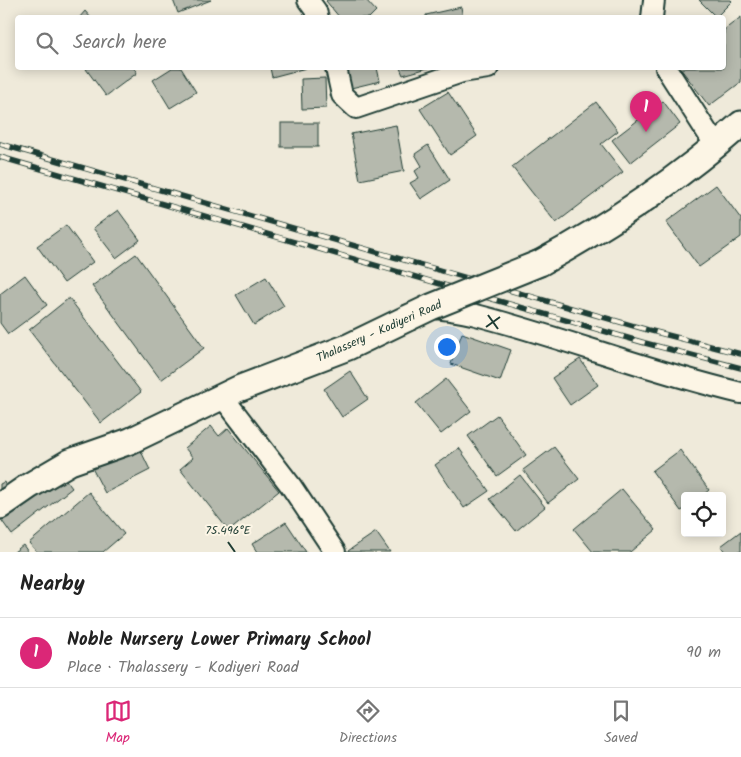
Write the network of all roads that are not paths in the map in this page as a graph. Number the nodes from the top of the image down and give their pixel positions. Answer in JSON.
{"nodes":[{"id":1,"x":308,"y":0,"type":"edge"},
{"id":2,"x":654,"y":0,"type":"edge"},
{"id":3,"x":317,"y":15,"type":"edge"},
{"id":4,"x":652,"y":15,"type":"edge"},
{"id":5,"x":336,"y":70,"type":"edge"},
{"id":6,"x":475,"y":70,"type":"edge"},
{"id":7,"x":667,"y":70,"type":"edge"},
{"id":8,"x":741,"y":124,"type":"edge"},
{"id":9,"x":716,"y":146,"type":"junction"},
{"id":10,"x":430,"y":307,"type":"junction"},
{"id":11,"x":741,"y":392,"type":"edge"},
{"id":12,"x":222,"y":396,"type":"junction"},
{"id":13,"x":0,"y":506,"type":"edge"},
{"id":14,"x":334,"y":552,"type":"edge"}],
"edges":[{"from":1,"to":3,"type":"street"},
{"from":2,"to":4,"type":"street"},
{"from":5,"to":6,"type":"street"},
{"from":7,"to":9,"type":"street"},
{"from":8,"to":9,"type":"main road","name":"Thalassery - Kodiyeri Road"},
{"from":9,"to":10,"type":"main road","name":"Thalassery - Kodiyeri Road","bridge":true},
{"from":10,"to":11,"type":"street"},
{"from":10,"to":12,"type":"main road","name":"Thalassery - Kodiyeri Road","bridge":true},
{"from":12,"to":13,"type":"main road","name":"Thalassery - Kodiyeri Road"},
{"from":12,"to":14,"type":"street"}]}
